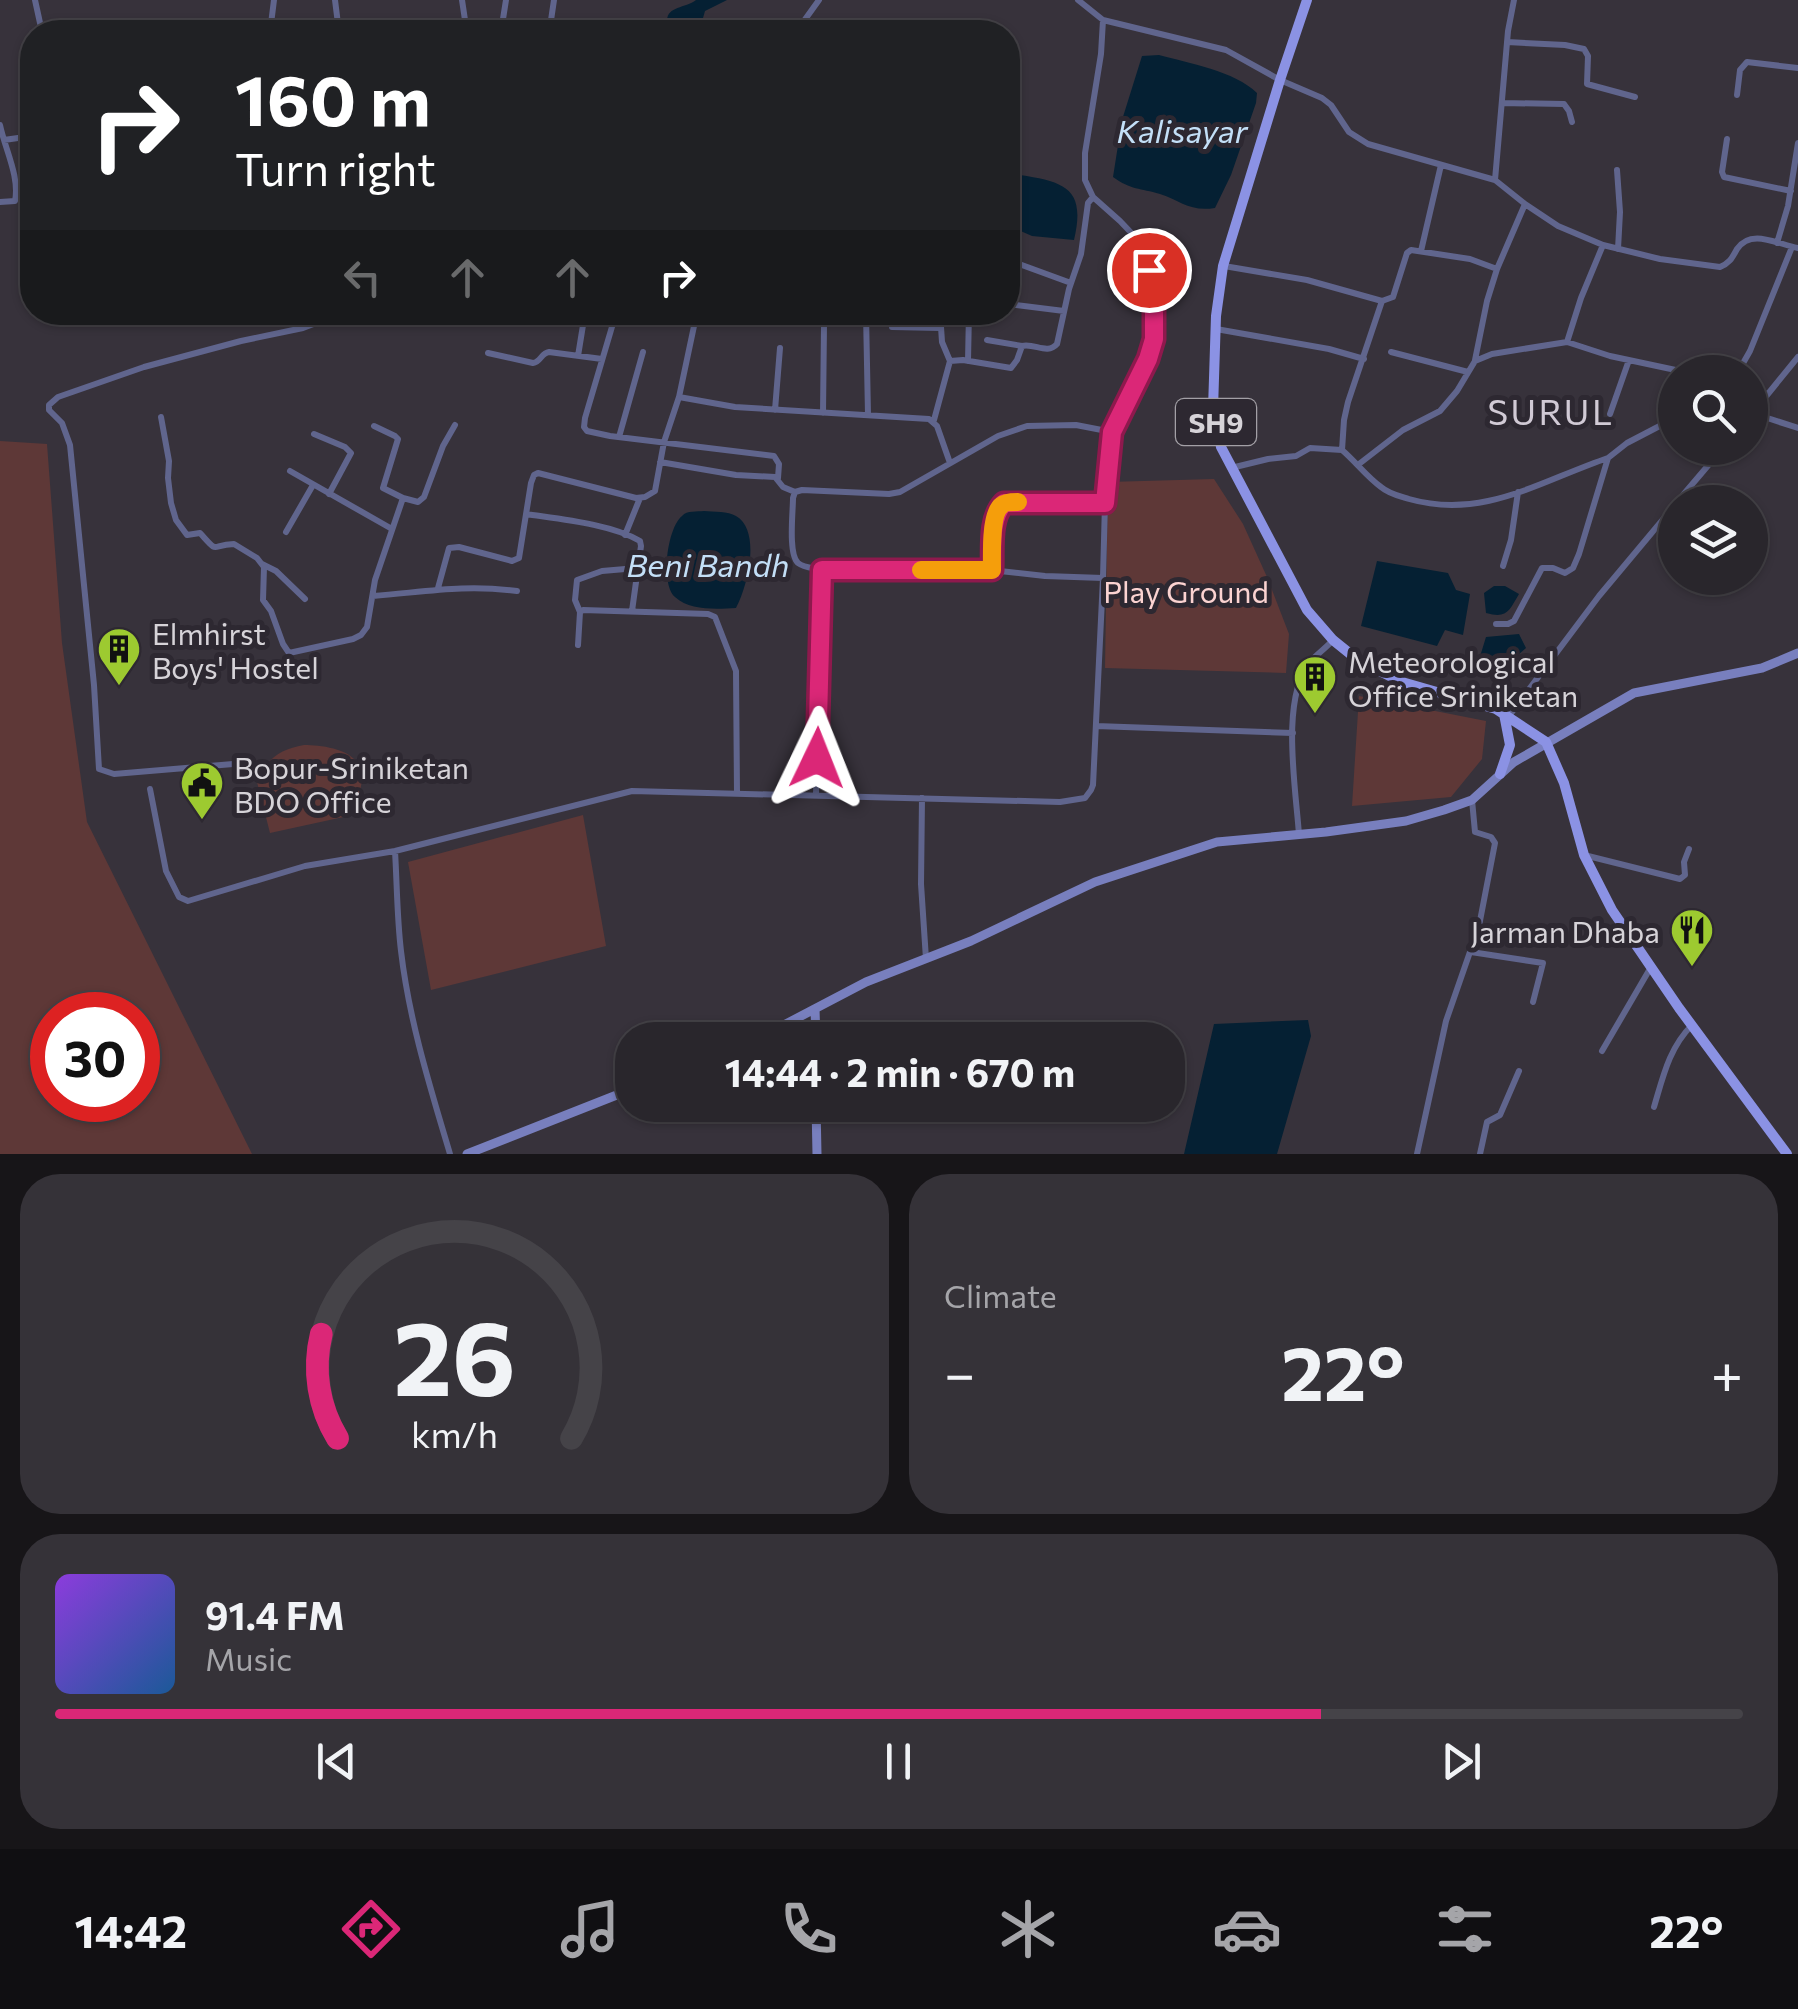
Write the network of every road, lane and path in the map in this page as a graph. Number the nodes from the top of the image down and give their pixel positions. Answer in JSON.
{"nodes":[{"id":1,"x":506,"y":0,"type":"edge"},
{"id":2,"x":1078,"y":0,"type":"edge"},
{"id":3,"x":1307,"y":0,"type":"edge"},
{"id":4,"x":1514,"y":0,"type":"edge"},
{"id":5,"x":503,"y":20,"type":"dead end"},
{"id":6,"x":1104,"y":20,"type":"junction"},
{"id":7,"x":1507,"y":42,"type":"junction"},
{"id":8,"x":1798,"y":68,"type":"edge"},
{"id":9,"x":1280,"y":80,"type":"junction"},
{"id":10,"x":1737,"y":95,"type":"dead end"},
{"id":11,"x":1635,"y":96,"type":"dead end"},
{"id":12,"x":1502,"y":104,"type":"junction"},
{"id":13,"x":1572,"y":122,"type":"dead end"},
{"id":14,"x":0,"y":125,"type":"edge"},
{"id":15,"x":20,"y":138,"type":"edge"},
{"id":16,"x":4,"y":140,"type":"junction"},
{"id":17,"x":1728,"y":140,"type":"dead end"},
{"id":18,"x":1798,"y":142,"type":"edge"},
{"id":19,"x":1440,"y":165,"type":"junction"},
{"id":20,"x":1617,"y":170,"type":"dead end"},
{"id":21,"x":1495,"y":180,"type":"junction"},
{"id":22,"x":1791,"y":191,"type":"junction"},
{"id":23,"x":1093,"y":197,"type":"junction"},
{"id":24,"x":0,"y":202,"type":"edge"},
{"id":25,"x":1525,"y":204,"type":"junction"},
{"id":26,"x":1777,"y":242,"type":"junction"},
{"id":27,"x":1603,"y":245,"type":"junction"},
{"id":28,"x":1795,"y":248,"type":"edge"},
{"id":29,"x":1618,"y":249,"type":"junction"},
{"id":30,"x":1421,"y":251,"type":"junction"},
{"id":31,"x":1020,"y":264,"type":"edge"},
{"id":32,"x":1223,"y":266,"type":"junction"},
{"id":33,"x":1497,"y":269,"type":"junction"},
{"id":34,"x":1071,"y":282,"type":"junction"},
{"id":35,"x":1382,"y":301,"type":"junction"},
{"id":36,"x":1020,"y":306,"type":"edge"},
{"id":37,"x":1064,"y":312,"type":"junction"},
{"id":38,"x":311,"y":325,"type":"edge"},
{"id":39,"x":583,"y":325,"type":"edge"},
{"id":40,"x":612,"y":325,"type":"edge"},
{"id":41,"x":694,"y":325,"type":"edge"},
{"id":42,"x":824,"y":325,"type":"dead end"},
{"id":43,"x":866,"y":325,"type":"edge"},
{"id":44,"x":941,"y":325,"type":"edge"},
{"id":45,"x":969,"y":325,"type":"edge"},
{"id":46,"x":892,"y":327,"type":"dead end"},
{"id":47,"x":941,"y":328,"type":"junction"},
{"id":48,"x":1216,"y":329,"type":"junction"},
{"id":49,"x":986,"y":340,"type":"dead end"},
{"id":50,"x":1567,"y":342,"type":"junction"},
{"id":51,"x":1022,"y":346,"type":"junction"},
{"id":52,"x":780,"y":348,"type":"dead end"},
{"id":53,"x":643,"y":352,"type":"dead end"},
{"id":54,"x":1390,"y":352,"type":"dead end"},
{"id":55,"x":488,"y":353,"type":"dead end"},
{"id":56,"x":1748,"y":355,"type":"edge"},
{"id":57,"x":578,"y":356,"type":"junction"},
{"id":58,"x":1798,"y":357,"type":"edge"},
{"id":59,"x":602,"y":359,"type":"junction"},
{"id":60,"x":1364,"y":359,"type":"junction"},
{"id":61,"x":1629,"y":360,"type":"junction"},
{"id":62,"x":950,"y":361,"type":"junction"},
{"id":63,"x":968,"y":361,"type":"junction"},
{"id":64,"x":1475,"y":361,"type":"junction"},
{"id":65,"x":1658,"y":366,"type":"edge"},
{"id":66,"x":1468,"y":372,"type":"junction"},
{"id":67,"x":1768,"y":393,"type":"edge"},
{"id":68,"x":679,"y":397,"type":"junction"},
{"id":69,"x":774,"y":410,"type":"junction"},
{"id":70,"x":822,"y":413,"type":"junction"},
{"id":71,"x":1610,"y":414,"type":"dead end"},
{"id":72,"x":868,"y":416,"type":"junction"},
{"id":73,"x":161,"y":417,"type":"dead end"},
{"id":74,"x":1768,"y":419,"type":"edge"},
{"id":75,"x":934,"y":420,"type":"junction"},
{"id":76,"x":455,"y":425,"type":"dead end"},
{"id":77,"x":374,"y":426,"type":"dead end"},
{"id":78,"x":1658,"y":427,"type":"edge"},
{"id":79,"x":1798,"y":428,"type":"edge"},
{"id":80,"x":1112,"y":432,"type":"junction"},
{"id":81,"x":314,"y":434,"type":"dead end"},
{"id":82,"x":619,"y":437,"type":"junction"},
{"id":83,"x":664,"y":442,"type":"junction"},
{"id":84,"x":1342,"y":450,"type":"junction"},
{"id":85,"x":1608,"y":458,"type":"junction"},
{"id":86,"x":660,"y":462,"type":"junction"},
{"id":87,"x":950,"y":464,"type":"junction"},
{"id":88,"x":1359,"y":464,"type":"junction"},
{"id":89,"x":1709,"y":465,"type":"edge"},
{"id":90,"x":1230,"y":468,"type":"junction"},
{"id":91,"x":290,"y":471,"type":"dead end"},
{"id":92,"x":778,"y":478,"type":"junction"},
{"id":93,"x":314,"y":485,"type":"junction"},
{"id":94,"x":1692,"y":485,"type":"edge"},
{"id":95,"x":795,"y":492,"type":"junction"},
{"id":96,"x":1518,"y":492,"type":"junction"},
{"id":97,"x":329,"y":494,"type":"junction"},
{"id":98,"x":402,"y":498,"type":"junction"},
{"id":99,"x":640,"y":498,"type":"junction"},
{"id":100,"x":1105,"y":503,"type":"junction"},
{"id":101,"x":526,"y":514,"type":"junction"},
{"id":102,"x":1658,"y":525,"type":"edge"},
{"id":103,"x":392,"y":529,"type":"junction"},
{"id":104,"x":286,"y":532,"type":"dead end"},
{"id":105,"x":626,"y":535,"type":"junction"},
{"id":106,"x":262,"y":564,"type":"junction"},
{"id":107,"x":1503,"y":566,"type":"dead end"},
{"id":108,"x":638,"y":568,"type":"junction"},
{"id":109,"x":822,"y":570,"type":"junction"},
{"id":110,"x":992,"y":570,"type":"junction"},
{"id":111,"x":1103,"y":578,"type":"junction"},
{"id":112,"x":438,"y":588,"type":"junction"},
{"id":113,"x":517,"y":590,"type":"dead end"},
{"id":114,"x":373,"y":596,"type":"junction"},
{"id":115,"x":304,"y":599,"type":"dead end"},
{"id":116,"x":580,"y":612,"type":"junction"},
{"id":117,"x":632,"y":612,"type":"junction"},
{"id":118,"x":1496,"y":624,"type":"dead end"},
{"id":119,"x":1333,"y":640,"type":"junction"},
{"id":120,"x":578,"y":645,"type":"dead end"},
{"id":121,"x":1798,"y":654,"type":"edge"},
{"id":122,"x":1506,"y":714,"type":"junction"},
{"id":123,"x":1096,"y":726,"type":"junction"},
{"id":124,"x":1292,"y":733,"type":"junction"},
{"id":125,"x":1546,"y":742,"type":"junction"},
{"id":126,"x":245,"y":762,"type":"dead end"},
{"id":127,"x":1500,"y":774,"type":"junction"},
{"id":128,"x":150,"y":789,"type":"dead end"},
{"id":129,"x":736,"y":793,"type":"junction"},
{"id":130,"x":816,"y":795,"type":"junction"},
{"id":131,"x":922,"y":798,"type":"junction"},
{"id":132,"x":1472,"y":800,"type":"junction"},
{"id":133,"x":1299,"y":835,"type":"junction"},
{"id":134,"x":1690,"y":849,"type":"dead end"},
{"id":135,"x":395,"y":850,"type":"junction"},
{"id":136,"x":1584,"y":855,"type":"junction"},
{"id":137,"x":1470,"y":952,"type":"junction"},
{"id":138,"x":926,"y":959,"type":"junction"},
{"id":139,"x":1651,"y":966,"type":"junction"},
{"id":140,"x":1533,"y":1002,"type":"dead end"},
{"id":141,"x":816,"y":1009,"type":"junction"},
{"id":142,"x":789,"y":1022,"type":"edge"},
{"id":143,"x":816,"y":1022,"type":"edge"},
{"id":144,"x":1692,"y":1025,"type":"junction"},
{"id":145,"x":1602,"y":1051,"type":"dead end"},
{"id":146,"x":1518,"y":1071,"type":"dead end"},
{"id":147,"x":615,"y":1096,"type":"edge"},
{"id":148,"x":1654,"y":1107,"type":"dead end"},
{"id":149,"x":816,"y":1122,"type":"edge"},
{"id":150,"x":450,"y":1154,"type":"edge"},
{"id":151,"x":468,"y":1154,"type":"edge"},
{"id":152,"x":816,"y":1154,"type":"edge"},
{"id":153,"x":1416,"y":1154,"type":"edge"},
{"id":154,"x":1480,"y":1154,"type":"edge"},
{"id":155,"x":1787,"y":1154,"type":"edge"}],
"edges":[{"from":1,"to":5,"type":"street"},
{"from":2,"to":6,"type":"street"},
{"from":3,"to":9,"type":"main road","number":"SH9"},
{"from":4,"to":7,"type":"street"},
{"from":6,"to":9,"type":"street"},
{"from":6,"to":23,"type":"street"},
{"from":7,"to":11,"type":"street"},
{"from":7,"to":12,"type":"street"},
{"from":8,"to":10,"type":"street"},
{"from":9,"to":19,"type":"street"},
{"from":9,"to":32,"type":"main road","number":"SH9"},
{"from":12,"to":13,"type":"street"},
{"from":12,"to":21,"type":"street"},
{"from":14,"to":16,"type":"street"},
{"from":15,"to":16,"type":"street"},
{"from":16,"to":24,"type":"street"},
{"from":17,"to":22,"type":"street"},
{"from":18,"to":22,"type":"street"},
{"from":19,"to":21,"type":"street"},
{"from":19,"to":30,"type":"street"},
{"from":20,"to":29,"type":"street"},
{"from":21,"to":25,"type":"street"},
{"from":22,"to":26,"type":"street"},
{"from":23,"to":34,"type":"street"},
{"from":23,"to":80,"type":"street"},
{"from":25,"to":27,"type":"street"},
{"from":25,"to":33,"type":"street"},
{"from":26,"to":28,"type":"street"},
{"from":26,"to":29,"type":"street"},
{"from":27,"to":29,"type":"street"},
{"from":27,"to":50,"type":"street"},
{"from":28,"to":56,"type":"street"},
{"from":30,"to":33,"type":"street"},
{"from":30,"to":35,"type":"street"},
{"from":31,"to":34,"type":"street"},
{"from":32,"to":35,"type":"street"},
{"from":32,"to":48,"type":"main road","number":"SH9"},
{"from":33,"to":64,"type":"street"},
{"from":34,"to":37,"type":"street"},
{"from":35,"to":60,"type":"street"},
{"from":36,"to":37,"type":"street"},
{"from":37,"to":51,"type":"street"},
{"from":38,"to":126,"type":"street"},
{"from":39,"to":57,"type":"street"},
{"from":40,"to":59,"type":"street"},
{"from":41,"to":68,"type":"street"},
{"from":42,"to":70,"type":"street"},
{"from":43,"to":72,"type":"street"},
{"from":44,"to":47,"type":"street"},
{"from":45,"to":63,"type":"street"},
{"from":46,"to":47,"type":"street"},
{"from":47,"to":62,"type":"street"},
{"from":48,"to":60,"type":"street"},
{"from":48,"to":90,"type":"main road","number":"SH9"},
{"from":49,"to":51,"type":"street"},
{"from":50,"to":61,"type":"street"},
{"from":50,"to":64,"type":"street"},
{"from":51,"to":63,"type":"street"},
{"from":52,"to":69,"type":"street"},
{"from":53,"to":82,"type":"street"},
{"from":54,"to":66,"type":"street"},
{"from":55,"to":57,"type":"street"},
{"from":57,"to":59,"type":"street"},
{"from":58,"to":67,"type":"street"},
{"from":59,"to":82,"type":"street"},
{"from":60,"to":84,"type":"street"},
{"from":61,"to":65,"type":"street"},
{"from":61,"to":71,"type":"street"},
{"from":62,"to":63,"type":"street"},
{"from":62,"to":75,"type":"street"},
{"from":64,"to":66,"type":"street"},
{"from":66,"to":88,"type":"street"},
{"from":68,"to":69,"type":"street"},
{"from":68,"to":83,"type":"street"},
{"from":69,"to":70,"type":"street"},
{"from":70,"to":72,"type":"street"},
{"from":72,"to":75,"type":"street"},
{"from":73,"to":106,"type":"street"},
{"from":74,"to":79,"type":"street"},
{"from":75,"to":87,"type":"street"},
{"from":76,"to":98,"type":"street"},
{"from":77,"to":98,"type":"street"},
{"from":78,"to":85,"type":"street"},
{"from":80,"to":87,"type":"street"},
{"from":80,"to":100,"type":"street"},
{"from":81,"to":97,"type":"street"},
{"from":82,"to":83,"type":"street"},
{"from":83,"to":86,"type":"street"},
{"from":83,"to":92,"type":"street"},
{"from":84,"to":88,"type":"street"},
{"from":84,"to":90,"type":"street"},
{"from":85,"to":96,"type":"street"},
{"from":85,"to":118,"type":"street"},
{"from":86,"to":92,"type":"street"},
{"from":86,"to":99,"type":"street"},
{"from":87,"to":95,"type":"street"},
{"from":88,"to":96,"type":"street"},
{"from":89,"to":94,"type":"street"},
{"from":90,"to":119,"type":"main road","number":"SH9"},
{"from":91,"to":93,"type":"street"},
{"from":92,"to":95,"type":"street"},
{"from":93,"to":97,"type":"street"},
{"from":93,"to":104,"type":"street"},
{"from":95,"to":109,"type":"street"},
{"from":96,"to":107,"type":"street"},
{"from":97,"to":103,"type":"street"},
{"from":98,"to":103,"type":"street"},
{"from":99,"to":101,"type":"street"},
{"from":99,"to":105,"type":"street"},
{"from":100,"to":110,"type":"street"},
{"from":100,"to":111,"type":"street"},
{"from":101,"to":105,"type":"street"},
{"from":101,"to":112,"type":"street"},
{"from":102,"to":122,"type":"street"},
{"from":103,"to":114,"type":"street"},
{"from":105,"to":108,"type":"street"},
{"from":106,"to":114,"type":"street"},
{"from":106,"to":115,"type":"street"},
{"from":108,"to":116,"type":"street"},
{"from":108,"to":117,"type":"street"},
{"from":109,"to":110,"type":"street"},
{"from":109,"to":130,"type":"street"},
{"from":110,"to":111,"type":"street"},
{"from":111,"to":123,"type":"street"},
{"from":112,"to":113,"type":"street"},
{"from":112,"to":114,"type":"street"},
{"from":116,"to":117,"type":"street"},
{"from":116,"to":120,"type":"street"},
{"from":117,"to":129,"type":"street"},
{"from":119,"to":122,"type":"main road","number":"SH9"},
{"from":119,"to":124,"type":"street"},
{"from":121,"to":125,"type":"main road"},
{"from":122,"to":125,"type":"main road","number":"SH9"},
{"from":122,"to":127,"type":"main road"},
{"from":123,"to":124,"type":"street"},
{"from":123,"to":131,"type":"street"},
{"from":124,"to":133,"type":"street"},
{"from":125,"to":127,"type":"main road"},
{"from":125,"to":136,"type":"main road"},
{"from":127,"to":132,"type":"main road"},
{"from":128,"to":135,"type":"street"},
{"from":129,"to":130,"type":"street"},
{"from":129,"to":135,"type":"street"},
{"from":130,"to":131,"type":"street"},
{"from":131,"to":138,"type":"street"},
{"from":132,"to":133,"type":"main road"},
{"from":132,"to":137,"type":"street"},
{"from":133,"to":138,"type":"main road"},
{"from":134,"to":136,"type":"street"},
{"from":135,"to":150,"type":"street"},
{"from":136,"to":139,"type":"main road"},
{"from":137,"to":140,"type":"street"},
{"from":137,"to":153,"type":"street"},
{"from":138,"to":141,"type":"main road"},
{"from":139,"to":144,"type":"main road"},
{"from":139,"to":145,"type":"street"},
{"from":141,"to":142,"type":"main road"},
{"from":141,"to":143,"type":"main road"},
{"from":144,"to":148,"type":"street"},
{"from":144,"to":155,"type":"main road"},
{"from":146,"to":154,"type":"street"},
{"from":147,"to":151,"type":"main road"},
{"from":149,"to":152,"type":"main road"}]}
